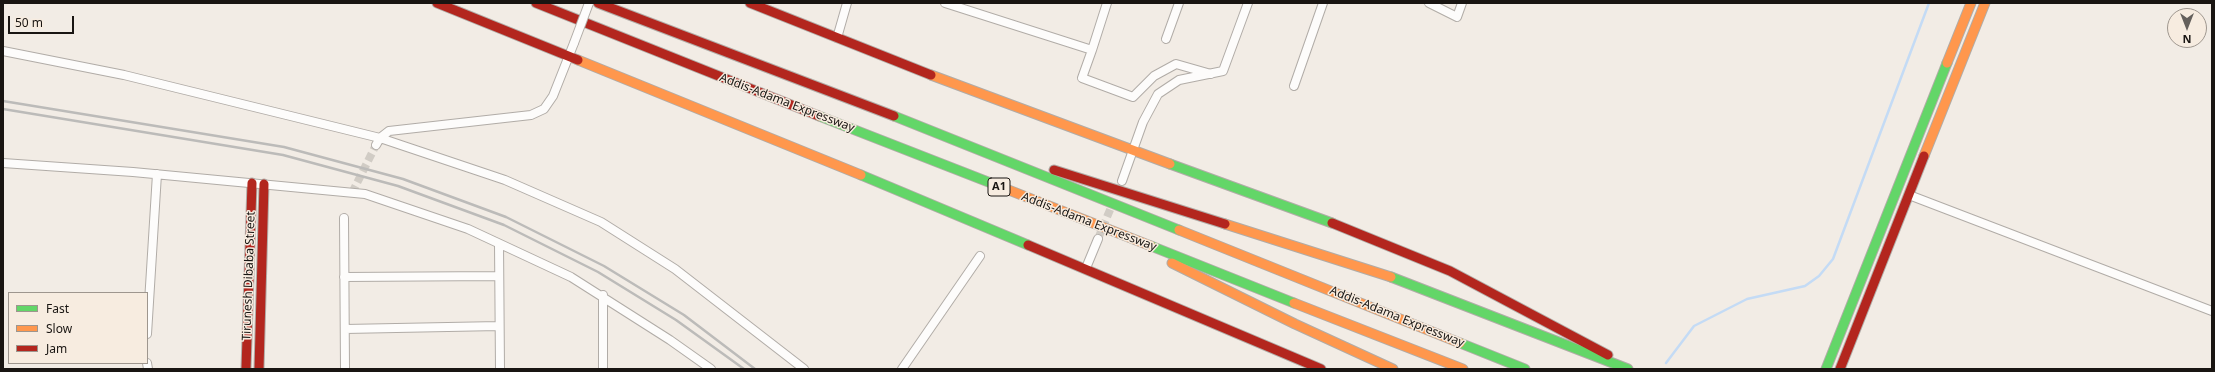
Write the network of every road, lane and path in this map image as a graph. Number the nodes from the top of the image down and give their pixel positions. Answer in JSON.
{"nodes":[{"id":1,"x":437,"y":3,"type":"edge"},
{"id":2,"x":536,"y":3,"type":"edge"},
{"id":3,"x":589,"y":3,"type":"edge"},
{"id":4,"x":598,"y":3,"type":"edge"},
{"id":5,"x":750,"y":3,"type":"edge"},
{"id":6,"x":847,"y":3,"type":"edge"},
{"id":7,"x":945,"y":3,"type":"edge"},
{"id":8,"x":1107,"y":3,"type":"edge"},
{"id":9,"x":1178,"y":3,"type":"edge"},
{"id":10,"x":1248,"y":3,"type":"edge"},
{"id":11,"x":1323,"y":3,"type":"edge"},
{"id":12,"x":1429,"y":3,"type":"edge"},
{"id":13,"x":1462,"y":3,"type":"edge"},
{"id":14,"x":1971,"y":3,"type":"edge"},
{"id":15,"x":1985,"y":3,"type":"edge"},
{"id":16,"x":837,"y":38,"type":"junction"},
{"id":17,"x":1166,"y":39,"type":"dead end"},
{"id":18,"x":1092,"y":50,"type":"junction"},
{"id":19,"x":3,"y":51,"type":"edge"},
{"id":20,"x":569,"y":57,"type":"junction"},
{"id":21,"x":1211,"y":74,"type":"junction"},
{"id":22,"x":1294,"y":86,"type":"dead end"},
{"id":23,"x":378,"y":142,"type":"junction"},
{"id":24,"x":962,"y":142,"type":"junction"},
{"id":25,"x":1134,"y":152,"type":"junction"},
{"id":26,"x":3,"y":164,"type":"edge"},
{"id":27,"x":157,"y":174,"type":"junction"},
{"id":28,"x":1122,"y":181,"type":"dead end"},
{"id":29,"x":252,"y":183,"type":"junction"},
{"id":30,"x":264,"y":184,"type":"junction"},
{"id":31,"x":1909,"y":194,"type":"junction"},
{"id":32,"x":344,"y":218,"type":"dead end"},
{"id":33,"x":1083,"y":219,"type":"junction"},
{"id":34,"x":1098,"y":239,"type":"tunnel mouth"},
{"id":35,"x":499,"y":244,"type":"junction"},
{"id":36,"x":980,"y":256,"type":"dead end"},
{"id":37,"x":1086,"y":268,"type":"junction"},
{"id":38,"x":499,"y":276,"type":"junction"},
{"id":39,"x":344,"y":277,"type":"junction"},
{"id":40,"x":603,"y":295,"type":"junction"},
{"id":41,"x":2212,"y":311,"type":"edge"},
{"id":42,"x":148,"y":318,"type":"edge"},
{"id":43,"x":499,"y":326,"type":"junction"},
{"id":44,"x":345,"y":330,"type":"junction"},
{"id":45,"x":246,"y":369,"type":"edge"},
{"id":46,"x":259,"y":369,"type":"edge"},
{"id":47,"x":345,"y":369,"type":"edge"},
{"id":48,"x":500,"y":369,"type":"edge"},
{"id":49,"x":603,"y":369,"type":"edge"},
{"id":50,"x":711,"y":369,"type":"edge"},
{"id":51,"x":804,"y":369,"type":"edge"},
{"id":52,"x":902,"y":369,"type":"edge"},
{"id":53,"x":1321,"y":369,"type":"edge"},
{"id":54,"x":1393,"y":369,"type":"edge"},
{"id":55,"x":1463,"y":369,"type":"edge"},
{"id":56,"x":1525,"y":369,"type":"edge"},
{"id":57,"x":1628,"y":369,"type":"edge"},
{"id":58,"x":1634,"y":369,"type":"edge"},
{"id":59,"x":1826,"y":369,"type":"edge"},
{"id":60,"x":1840,"y":369,"type":"edge"}],
"edges":[{"from":1,"to":20,"type":"main road"},
{"from":2,"to":33,"type":"main road","name":"Addis-Adama Expressway","number":"A1"},
{"from":3,"to":20,"type":"street","bridge":true},
{"from":4,"to":24,"type":"main road","name":"Addis-Adama Expressway","number":"A1"},
{"from":5,"to":16,"type":"main road"},
{"from":6,"to":16,"type":"street"},
{"from":7,"to":18,"type":"street"},
{"from":8,"to":18,"type":"street"},
{"from":9,"to":17,"type":"street"},
{"from":10,"to":21,"type":"street"},
{"from":11,"to":22,"type":"street"},
{"from":12,"to":13,"type":"street"},
{"from":14,"to":59,"type":"main road"},
{"from":15,"to":31,"type":"main road"},
{"from":16,"to":25,"type":"main road"},
{"from":18,"to":21,"type":"street"},
{"from":19,"to":23,"type":"street"},
{"from":20,"to":23,"type":"street"},
{"from":20,"to":37,"type":"main road"},
{"from":21,"to":25,"type":"street"},
{"from":23,"to":51,"type":"street"},
{"from":24,"to":56,"type":"main road","name":"Addis-Adama Expressway","number":"A1"},
{"from":24,"to":57,"type":"main road"},
{"from":25,"to":28,"type":"street"},
{"from":25,"to":58,"type":"main road"},
{"from":26,"to":27,"type":"street"},
{"from":27,"to":29,"type":"street"},
{"from":27,"to":42,"type":"street"},
{"from":29,"to":30,"type":"street"},
{"from":29,"to":45,"type":"main road","name":"Tirunesh Dibaba Street"},
{"from":30,"to":35,"type":"street"},
{"from":30,"to":46,"type":"main road","name":"Tirunesh Dibaba Street"},
{"from":31,"to":41,"type":"street"},
{"from":31,"to":60,"type":"main road"},
{"from":32,"to":39,"type":"street"},
{"from":33,"to":54,"type":"main road"},
{"from":33,"to":55,"type":"main road","name":"Addis-Adama Expressway","number":"A1"},
{"from":34,"to":37,"type":"street"},
{"from":35,"to":38,"type":"street"},
{"from":35,"to":40,"type":"street"},
{"from":36,"to":52,"type":"street"},
{"from":37,"to":53,"type":"main road"},
{"from":38,"to":39,"type":"street"},
{"from":38,"to":43,"type":"street"},
{"from":39,"to":44,"type":"street"},
{"from":40,"to":49,"type":"street"},
{"from":40,"to":50,"type":"street"},
{"from":43,"to":44,"type":"street"},
{"from":43,"to":48,"type":"street"},
{"from":44,"to":47,"type":"street"}]}
